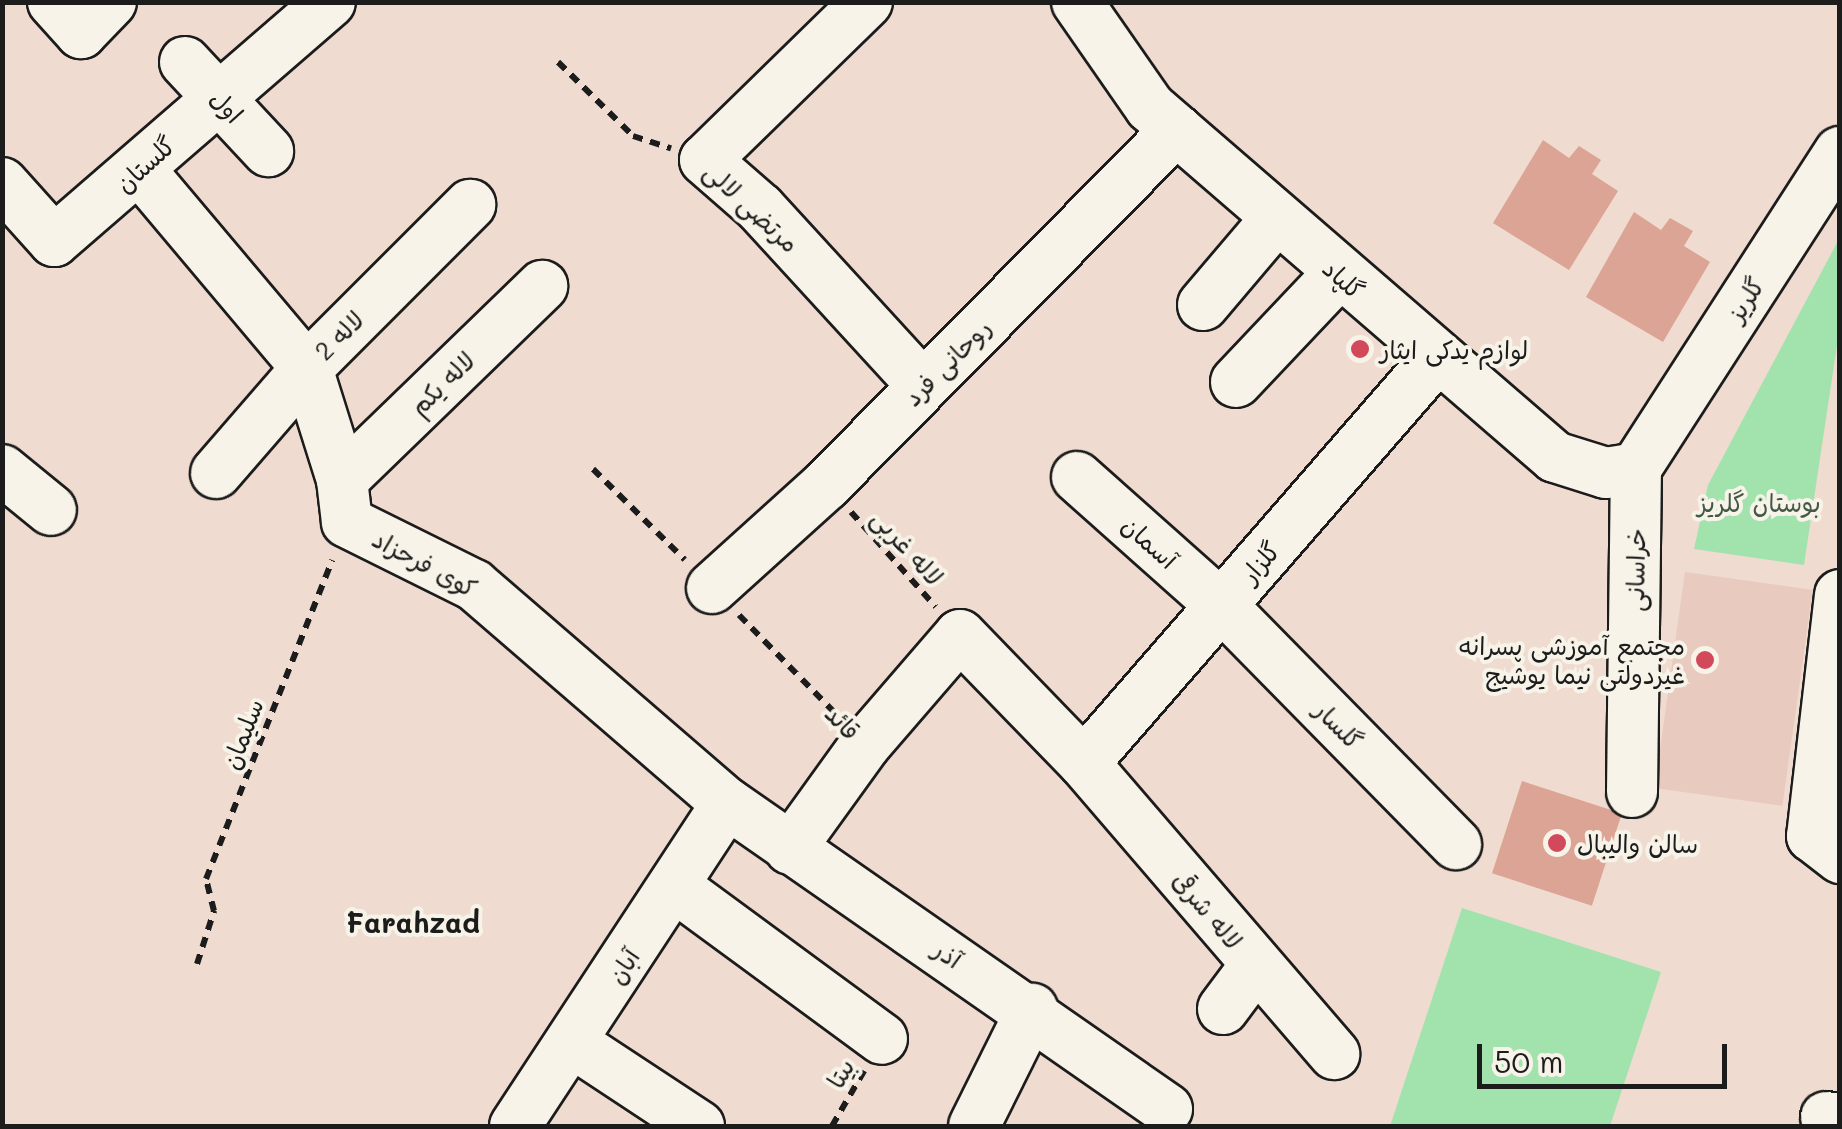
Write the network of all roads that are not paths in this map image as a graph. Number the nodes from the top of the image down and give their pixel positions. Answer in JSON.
{"nodes":[{"id":1,"x":330,"y":2,"type":"edge"},
{"id":2,"x":868,"y":2,"type":"edge"},
{"id":3,"x":1077,"y":2,"type":"edge"},
{"id":4,"x":279,"y":18,"type":"edge"},
{"id":5,"x":202,"y":80,"type":"junction"},
{"id":6,"x":1176,"y":130,"type":"junction"},
{"id":7,"x":268,"y":151,"type":"dead end"},
{"id":8,"x":1840,"y":152,"type":"edge"},
{"id":9,"x":140,"y":170,"type":"junction"},
{"id":10,"x":2,"y":183,"type":"edge"},
{"id":11,"x":470,"y":205,"type":"dead end"},
{"id":12,"x":1276,"y":219,"type":"junction"},
{"id":13,"x":1338,"y":274,"type":"junction"},
{"id":14,"x":542,"y":286,"type":"dead end"},
{"id":15,"x":1203,"y":305,"type":"dead end"},
{"id":16,"x":1435,"y":360,"type":"junction"},
{"id":17,"x":307,"y":368,"type":"junction"},
{"id":18,"x":1236,"y":382,"type":"dead end"},
{"id":19,"x":923,"y":386,"type":"junction"},
{"id":20,"x":1644,"y":457,"type":"junction"},
{"id":21,"x":2,"y":470,"type":"edge"},
{"id":22,"x":216,"y":473,"type":"dead end"},
{"id":23,"x":1078,"y":477,"type":"dead end"},
{"id":24,"x":344,"y":501,"type":"junction"},
{"id":25,"x":51,"y":510,"type":"dead end"},
{"id":26,"x":712,"y":588,"type":"road end"},
{"id":27,"x":1840,"y":595,"type":"edge"},
{"id":28,"x":1222,"y":606,"type":"junction"},
{"id":29,"x":1084,"y":762,"type":"junction"},
{"id":30,"x":1632,"y":792,"type":"dead end"},
{"id":31,"x":727,"y":803,"type":"junction"},
{"id":32,"x":1456,"y":844,"type":"dead end"},
{"id":33,"x":790,"y":849,"type":"junction"},
{"id":34,"x":1836,"y":858,"type":"edge"},
{"id":35,"x":674,"y":886,"type":"junction"},
{"id":36,"x":1255,"y":966,"type":"junction"},
{"id":37,"x":1032,"y":1009,"type":"junction"},
{"id":38,"x":1223,"y":1009,"type":"dead end"},
{"id":39,"x":882,"y":1038,"type":"road end"},
{"id":40,"x":574,"y":1043,"type":"junction"},
{"id":41,"x":1334,"y":1054,"type":"dead end"},
{"id":42,"x":1166,"y":1108,"type":"dead end"},
{"id":43,"x":667,"y":1118,"type":"edge"},
{"id":44,"x":515,"y":1126,"type":"edge"},
{"id":45,"x":974,"y":1126,"type":"edge"}],
"edges":[{"from":1,"to":4,"type":"street","name":"گلستان"},
{"from":2,"to":19,"type":"street","name":"مرتضی لالی"},
{"from":3,"to":6,"type":"street","name":"گلپاد"},
{"from":4,"to":5,"type":"street","name":"گلستان"},
{"from":5,"to":7,"type":"street","name":"اول"},
{"from":5,"to":9,"type":"street","name":"گلستان"},
{"from":6,"to":12,"type":"street","name":"گلپاد"},
{"from":6,"to":19,"type":"street","name":"روحانی فرد"},
{"from":8,"to":20,"type":"street","name":"گلریز"},
{"from":9,"to":10,"type":"street","name":"گلستان"},
{"from":9,"to":17,"type":"street"},
{"from":11,"to":17,"type":"street","name":"لاله 2"},
{"from":12,"to":13,"type":"street","name":"گلپاد"},
{"from":12,"to":15,"type":"street"},
{"from":13,"to":16,"type":"street","name":"گلپاد"},
{"from":13,"to":18,"type":"street"},
{"from":14,"to":24,"type":"street","name":"لاله یکم"},
{"from":16,"to":20,"type":"street","name":"گلپاد"},
{"from":16,"to":28,"type":"street","name":"گلزار"},
{"from":17,"to":22,"type":"street","name":"لاله 2"},
{"from":17,"to":24,"type":"street"},
{"from":19,"to":26,"type":"street","name":"روحانی فرد"},
{"from":20,"to":30,"type":"street","name":"خراسانی"},
{"from":21,"to":25,"type":"street"},
{"from":23,"to":28,"type":"street","name":"آسمان"},
{"from":24,"to":31,"type":"street","name":"کوی فرحزاد"},
{"from":27,"to":34,"type":"street"},
{"from":28,"to":29,"type":"street","name":"گلزار"},
{"from":28,"to":32,"type":"street","name":"گلسار"},
{"from":29,"to":33,"type":"street","name":"قائد"},
{"from":29,"to":36,"type":"street","name":"لاله شرقی"},
{"from":31,"to":33,"type":"street","name":"آذر"},
{"from":31,"to":35,"type":"street","name":"آبان"},
{"from":33,"to":37,"type":"street","name":"آذر"},
{"from":35,"to":39,"type":"street"},
{"from":35,"to":40,"type":"street","name":"آبان"},
{"from":36,"to":38,"type":"street"},
{"from":36,"to":41,"type":"street","name":"لاله شرقی"},
{"from":37,"to":42,"type":"street","name":"آذر"},
{"from":37,"to":45,"type":"street"},
{"from":40,"to":43,"type":"street"},
{"from":40,"to":44,"type":"street","name":"آبان"}]}
